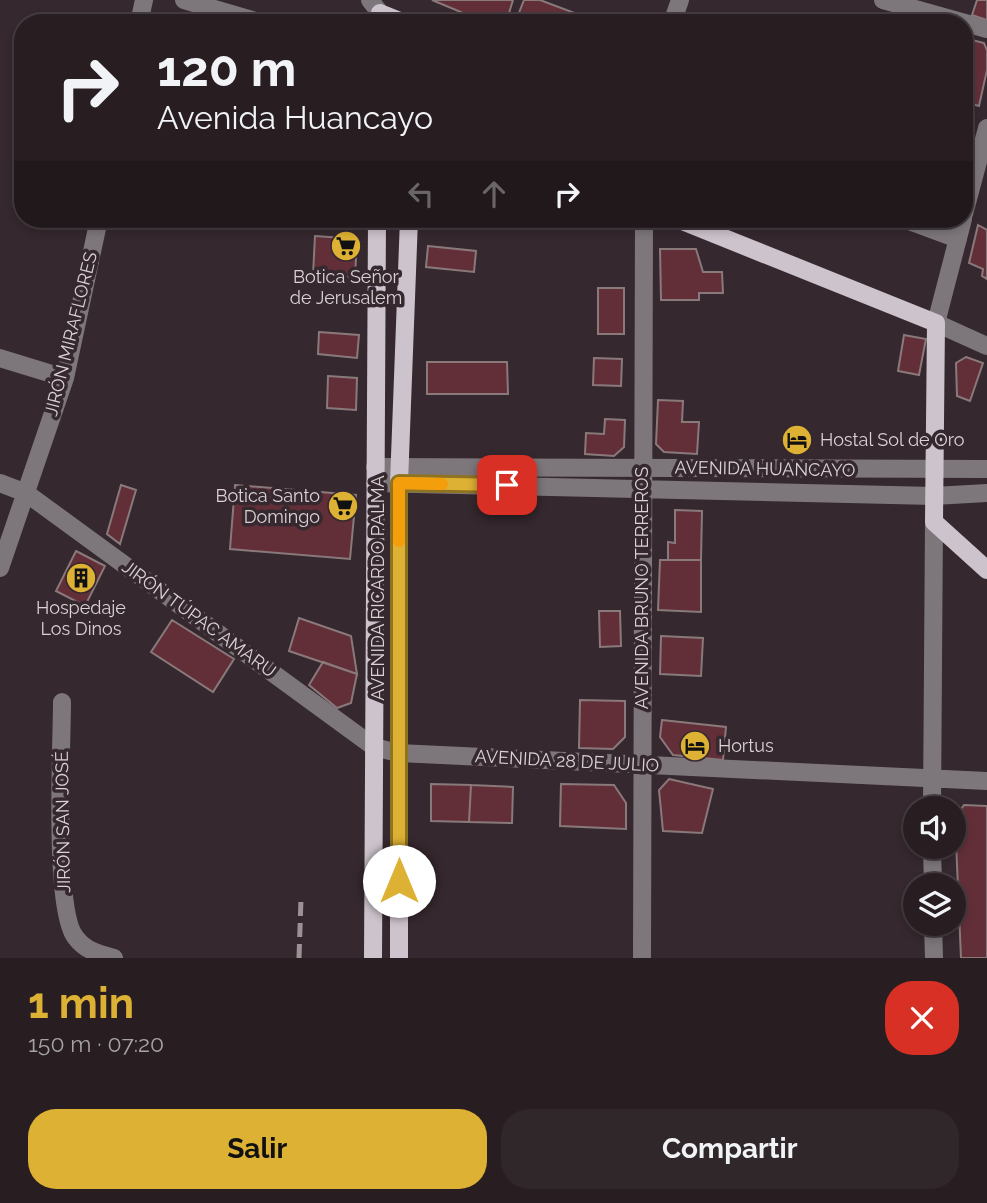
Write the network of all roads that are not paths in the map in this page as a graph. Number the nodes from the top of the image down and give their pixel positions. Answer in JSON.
{"nodes":[{"id":1,"x":184,"y":0,"type":"edge"},
{"id":2,"x":883,"y":0,"type":"edge"},
{"id":3,"x":231,"y":14,"type":"edge"},
{"id":4,"x":933,"y":14,"type":"edge"},
{"id":5,"x":987,"y":128,"type":"edge"},
{"id":6,"x":973,"y":182,"type":"edge"},
{"id":7,"x":97,"y":228,"type":"edge"},
{"id":8,"x":377,"y":228,"type":"edge"},
{"id":9,"x":409,"y":228,"type":"edge"},
{"id":10,"x":644,"y":228,"type":"edge"},
{"id":11,"x":699,"y":228,"type":"edge"},
{"id":12,"x":928,"y":228,"type":"edge"},
{"id":13,"x":961,"y":228,"type":"edge"},
{"id":14,"x":958,"y":239,"type":"junction"},
{"id":15,"x":936,"y":323,"type":"junction"},
{"id":16,"x":987,"y":346,"type":"edge"},
{"id":17,"x":0,"y":358,"type":"edge"},
{"id":18,"x":65,"y":378,"type":"junction"},
{"id":19,"x":642,"y":467,"type":"junction"},
{"id":20,"x":987,"y":469,"type":"edge"},
{"id":21,"x":935,"y":471,"type":"junction"},
{"id":22,"x":375,"y":475,"type":"junction"},
{"id":23,"x":399,"y":475,"type":"junction"},
{"id":24,"x":0,"y":483,"type":"edge"},
{"id":25,"x":642,"y":487,"type":"junction"},
{"id":26,"x":26,"y":493,"type":"junction"},
{"id":27,"x":987,"y":493,"type":"edge"},
{"id":28,"x":934,"y":496,"type":"junction"},
{"id":29,"x":934,"y":522,"type":"junction"},
{"id":30,"x":0,"y":568,"type":"edge"},
{"id":31,"x":987,"y":570,"type":"edge"},
{"id":32,"x":62,"y":702,"type":"dead end"},
{"id":33,"x":374,"y":747,"type":"junction"},
{"id":34,"x":398,"y":753,"type":"junction"},
{"id":35,"x":642,"y":765,"type":"junction"},
{"id":36,"x":932,"y":779,"type":"junction"},
{"id":37,"x":987,"y":781,"type":"edge"},
{"id":38,"x":932,"y":796,"type":"edge"},
{"id":39,"x":933,"y":936,"type":"edge"},
{"id":40,"x":114,"y":958,"type":"edge"},
{"id":41,"x":373,"y":958,"type":"edge"},
{"id":42,"x":399,"y":958,"type":"edge"},
{"id":43,"x":642,"y":958,"type":"edge"},
{"id":44,"x":934,"y":958,"type":"edge"}],
"edges":[{"from":1,"to":3,"type":"street"},
{"from":2,"to":4,"type":"street"},
{"from":5,"to":6,"type":"street"},
{"from":7,"to":18,"type":"street","name":"JIRÓN MIRAFLORES"},
{"from":8,"to":22,"type":"main road","name":"AVENIDA RICARDO PALMA"},
{"from":9,"to":23,"type":"main road","name":"AVENIDA RICARDO PALMA"},
{"from":10,"to":19,"type":"street","name":"AVENIDA BRUNO TERREROS"},
{"from":11,"to":15,"type":"main road"},
{"from":12,"to":14,"type":"street"},
{"from":13,"to":14,"type":"street"},
{"from":14,"to":15,"type":"street"},
{"from":15,"to":16,"type":"street"},
{"from":15,"to":21,"type":"main road"},
{"from":17,"to":18,"type":"street"},
{"from":18,"to":26,"type":"street","name":"JIRÓN MIRAFLORES"},
{"from":19,"to":21,"type":"street","name":"AVENIDA HUANCAYO"},
{"from":19,"to":23,"type":"street","name":"AVENIDA HUANCAYO"},
{"from":19,"to":25,"type":"street","name":"AVENIDA BRUNO TERREROS"},
{"from":20,"to":21,"type":"street","name":"AVENIDA HUANCAYO"},
{"from":21,"to":28,"type":"main road"},
{"from":22,"to":23,"type":"street","name":"AVENIDA HUANCAYO"},
{"from":22,"to":33,"type":"main road","name":"AVENIDA RICARDO PALMA"},
{"from":23,"to":25,"type":"street","name":"AVENIDA HUANCAYO"},
{"from":23,"to":34,"type":"main road","name":"AVENIDA RICARDO PALMA"},
{"from":24,"to":26,"type":"street","name":"JIRÓN TÚPAC AMARU"},
{"from":25,"to":28,"type":"street","name":"AVENIDA HUANCAYO"},
{"from":25,"to":35,"type":"street","name":"AVENIDA BRUNO TERREROS"},
{"from":26,"to":30,"type":"street","name":"JIRÓN MIRAFLORES"},
{"from":26,"to":33,"type":"street","name":"JIRÓN TÚPAC AMARU"},
{"from":27,"to":28,"type":"street","name":"AVENIDA HUANCAYO"},
{"from":28,"to":29,"type":"main road"},
{"from":29,"to":31,"type":"main road"},
{"from":29,"to":36,"type":"street"},
{"from":32,"to":40,"type":"street","name":"JIRÓN SAN JOSÉ"},
{"from":33,"to":34,"type":"street","name":"JIRÓN TÚPAC AMARU"},
{"from":33,"to":41,"type":"main road","name":"AVENIDA RICARDO PALMA"},
{"from":34,"to":35,"type":"street","name":"AVENIDA 28 DE JULIO"},
{"from":34,"to":42,"type":"main road","name":"AVENIDA RICARDO PALMA"},
{"from":35,"to":36,"type":"street","name":"AVENIDA 28 DE JULIO"},
{"from":35,"to":43,"type":"street","name":"AVENIDA BRUNO TERREROS"},
{"from":36,"to":37,"type":"street","name":"AVENIDA 28 DE JULIO"},
{"from":36,"to":38,"type":"street"},
{"from":39,"to":44,"type":"street"}]}
